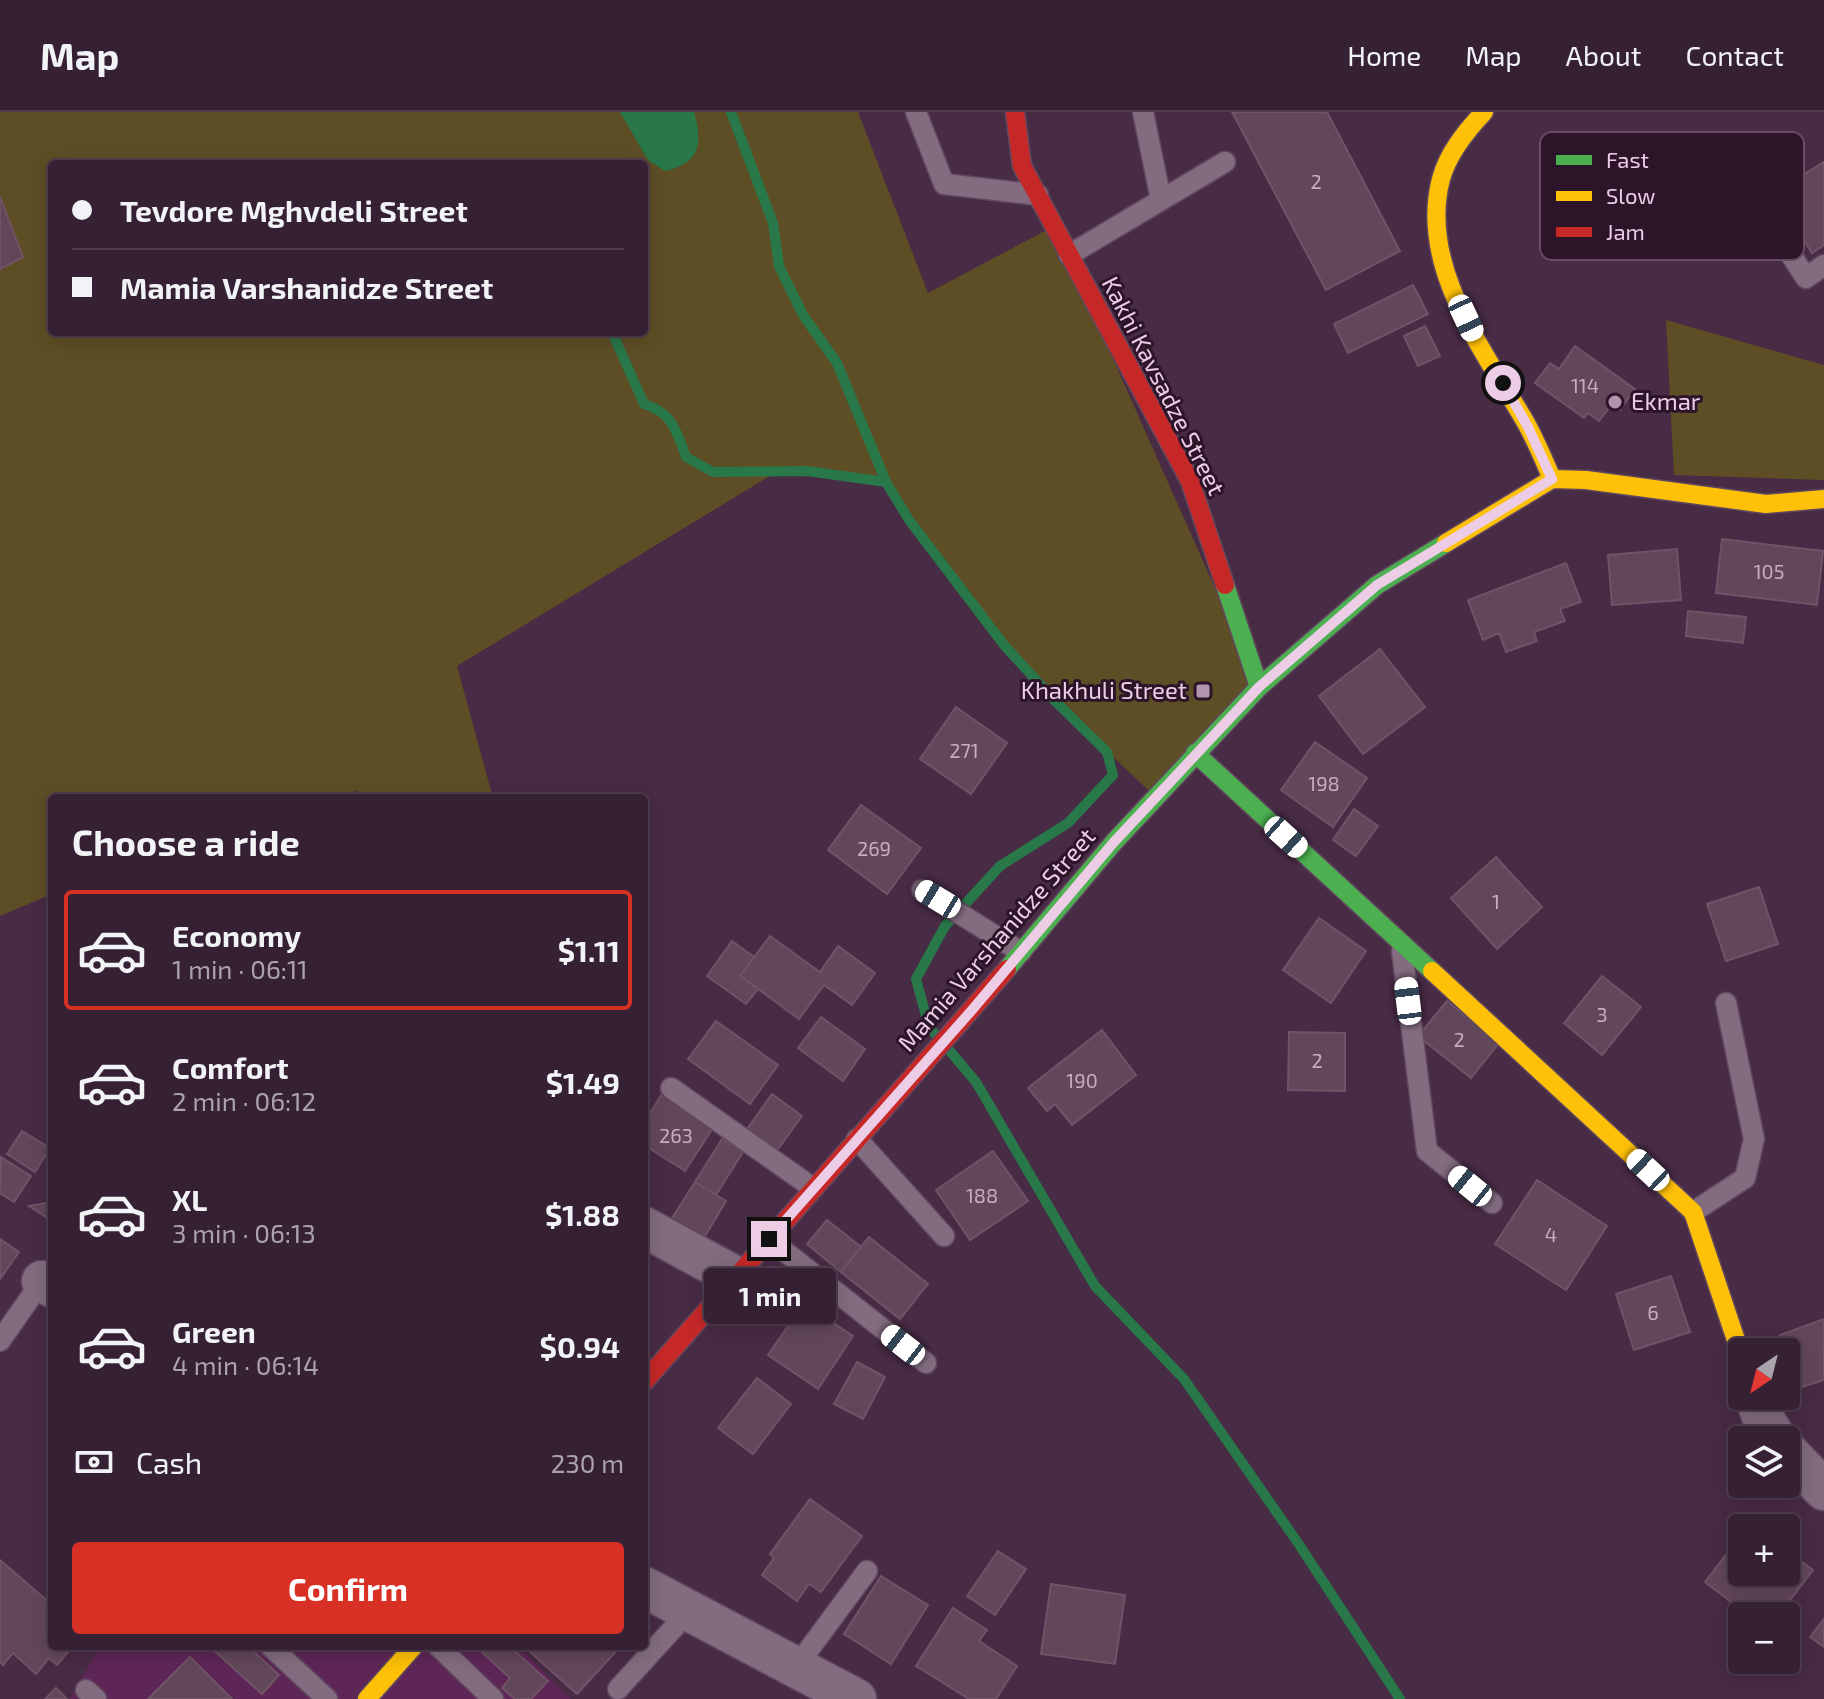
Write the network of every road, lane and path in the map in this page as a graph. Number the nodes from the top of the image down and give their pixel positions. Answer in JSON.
{"nodes":[{"id":1,"x":916,"y":112,"type":"edge"},
{"id":2,"x":1015,"y":112,"type":"edge"},
{"id":3,"x":1143,"y":112,"type":"edge"},
{"id":4,"x":1484,"y":112,"type":"edge"},
{"id":5,"x":1225,"y":162,"type":"dead end"},
{"id":6,"x":1038,"y":195,"type":"junction"},
{"id":7,"x":1161,"y":200,"type":"junction"},
{"id":8,"x":1069,"y":255,"type":"junction"},
{"id":9,"x":1794,"y":260,"type":"edge"},
{"id":10,"x":1824,"y":265,"type":"edge"},
{"id":11,"x":1552,"y":479,"type":"junction"},
{"id":12,"x":1824,"y":499,"type":"edge"},
{"id":13,"x":1259,"y":687,"type":"junction"},
{"id":14,"x":1195,"y":753,"type":"junction"},
{"id":15,"x":930,"y":895,"type":"dead end"},
{"id":16,"x":1401,"y":941,"type":"junction"},
{"id":17,"x":1021,"y":952,"type":"junction"},
{"id":18,"x":1726,"y":1003,"type":"dead end"},
{"id":19,"x":671,"y":1088,"type":"dead end"},
{"id":20,"x":857,"y":1139,"type":"junction"},
{"id":21,"x":813,"y":1188,"type":"junction"},
{"id":22,"x":1492,"y":1203,"type":"dead end"},
{"id":23,"x":1693,"y":1212,"type":"junction"},
{"id":24,"x":648,"y":1229,"type":"edge"},
{"id":25,"x":944,"y":1236,"type":"dead end"},
{"id":26,"x":769,"y":1239,"type":"junction"},
{"id":27,"x":736,"y":1277,"type":"junction"},
{"id":28,"x":47,"y":1284,"type":"edge"},
{"id":29,"x":1735,"y":1338,"type":"edge"},
{"id":30,"x":0,"y":1341,"type":"edge"},
{"id":31,"x":926,"y":1363,"type":"dead end"},
{"id":32,"x":648,"y":1377,"type":"edge"},
{"id":33,"x":1800,"y":1465,"type":"edge"},
{"id":34,"x":1824,"y":1490,"type":"edge"},
{"id":35,"x":867,"y":1571,"type":"dead end"},
{"id":36,"x":648,"y":1589,"type":"edge"},
{"id":37,"x":689,"y":1611,"type":"junction"},
{"id":38,"x":274,"y":1650,"type":"edge"},
{"id":39,"x":410,"y":1650,"type":"edge"},
{"id":40,"x":442,"y":1650,"type":"edge"},
{"id":41,"x":796,"y":1667,"type":"junction"},
{"id":42,"x":618,"y":1689,"type":"dead end"},
{"id":43,"x":327,"y":1699,"type":"edge"},
{"id":44,"x":367,"y":1699,"type":"edge"},
{"id":45,"x":493,"y":1699,"type":"edge"},
{"id":46,"x":856,"y":1699,"type":"edge"}],
"edges":[{"from":1,"to":6,"type":"lane"},
{"from":2,"to":6,"type":"street","name":"Kakhi Kavsadze Street"},
{"from":3,"to":7,"type":"lane"},
{"from":4,"to":11,"type":"street"},
{"from":5,"to":7,"type":"lane"},
{"from":6,"to":8,"type":"street","name":"Kakhi Kavsadze Street"},
{"from":7,"to":8,"type":"lane"},
{"from":8,"to":13,"type":"street","name":"Kakhi Kavsadze Street"},
{"from":9,"to":10,"type":"lane"},
{"from":11,"to":12,"type":"street"},
{"from":11,"to":13,"type":"street","name":"Mamia Varshanidze Street"},
{"from":13,"to":14,"type":"street","name":"Mamia Varshanidze Street"},
{"from":14,"to":16,"type":"street"},
{"from":14,"to":17,"type":"street","name":"Mamia Varshanidze Street"},
{"from":15,"to":17,"type":"lane"},
{"from":16,"to":22,"type":"lane"},
{"from":16,"to":23,"type":"street"},
{"from":17,"to":20,"type":"street","name":"Mamia Varshanidze Street"},
{"from":18,"to":23,"type":"lane"},
{"from":19,"to":21,"type":"lane"},
{"from":20,"to":21,"type":"street","name":"Mamia Varshanidze Street"},
{"from":20,"to":25,"type":"lane"},
{"from":21,"to":26,"type":"street","name":"Mamia Varshanidze Street"},
{"from":23,"to":29,"type":"street"},
{"from":24,"to":27,"type":"street"},
{"from":26,"to":27,"type":"street","name":"Mamia Varshanidze Street"},
{"from":26,"to":31,"type":"lane"},
{"from":27,"to":32,"type":"street","name":"Mamia Varshanidze Street"},
{"from":28,"to":30,"type":"lane"},
{"from":33,"to":34,"type":"street"},
{"from":35,"to":41,"type":"lane"},
{"from":36,"to":37,"type":"street"},
{"from":37,"to":41,"type":"street"},
{"from":37,"to":42,"type":"lane"},
{"from":38,"to":43,"type":"lane"},
{"from":39,"to":44,"type":"street"},
{"from":40,"to":45,"type":"lane"},
{"from":41,"to":46,"type":"street"}]}
